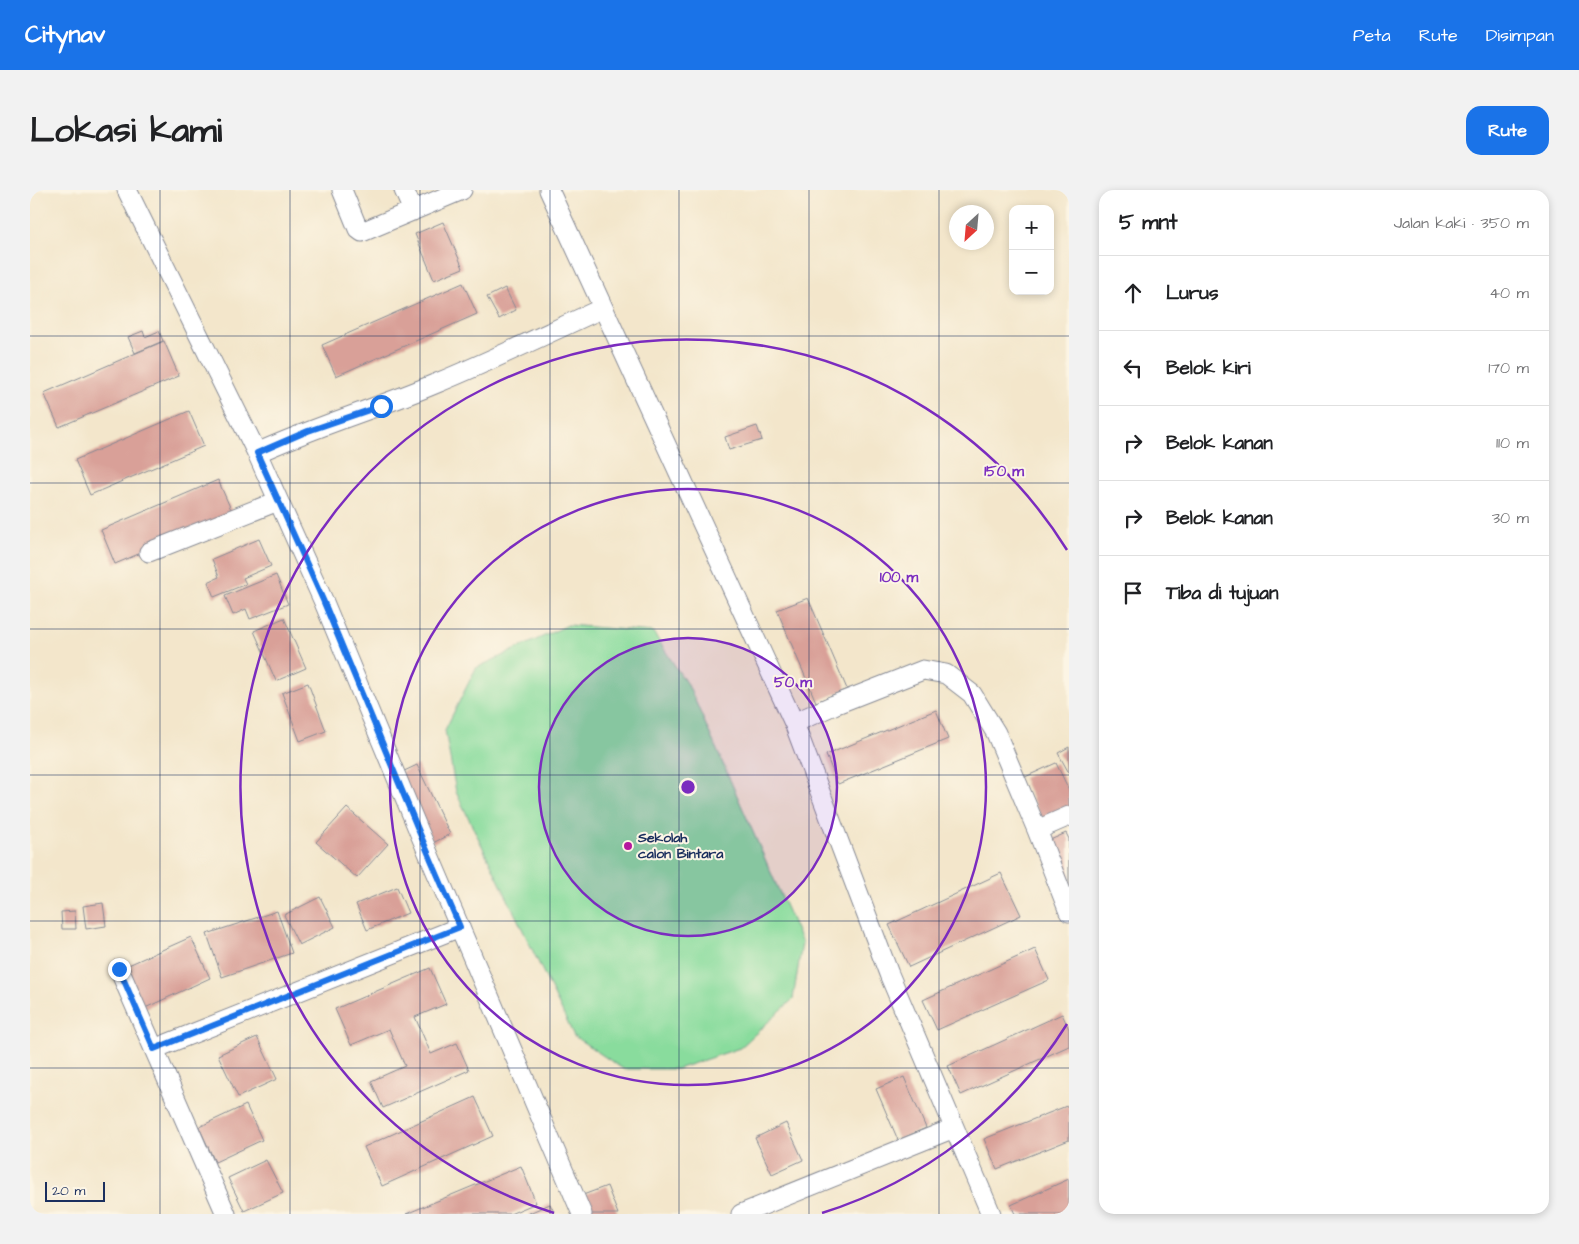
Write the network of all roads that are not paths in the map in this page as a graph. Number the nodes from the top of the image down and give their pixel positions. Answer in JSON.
{"nodes":[{"id":1,"x":127,"y":190,"type":"edge"},
{"id":2,"x":342,"y":190,"type":"edge"},
{"id":3,"x":404,"y":190,"type":"edge"},
{"id":4,"x":462,"y":190,"type":"edge"},
{"id":5,"x":549,"y":190,"type":"edge"},
{"id":6,"x":413,"y":211,"type":"junction"},
{"id":7,"x":603,"y":308,"type":"junction"},
{"id":8,"x":257,"y":453,"type":"junction"},
{"id":9,"x":278,"y":501,"type":"junction"},
{"id":10,"x":149,"y":552,"type":"dead end"},
{"id":11,"x":794,"y":723,"type":"junction"},
{"id":12,"x":1069,"y":816,"type":"edge"},
{"id":13,"x":1037,"y":830,"type":"junction"},
{"id":14,"x":1069,"y":912,"type":"edge"},
{"id":15,"x":460,"y":927,"type":"junction"},
{"id":16,"x":119,"y":969,"type":"dead end"},
{"id":17,"x":154,"y":1049,"type":"junction"},
{"id":18,"x":954,"y":1128,"type":"junction"},
{"id":19,"x":226,"y":1214,"type":"edge"},
{"id":20,"x":582,"y":1214,"type":"edge"},
{"id":21,"x":741,"y":1214,"type":"edge"},
{"id":22,"x":991,"y":1214,"type":"edge"}],
"edges":[{"from":1,"to":8,"type":"lane"},
{"from":2,"to":6,"type":"lane"},
{"from":3,"to":6,"type":"lane"},
{"from":4,"to":6,"type":"lane"},
{"from":5,"to":7,"type":"lane"},
{"from":7,"to":8,"type":"lane"},
{"from":7,"to":11,"type":"lane"},
{"from":8,"to":9,"type":"lane"},
{"from":9,"to":10,"type":"lane"},
{"from":9,"to":15,"type":"lane"},
{"from":11,"to":13,"type":"lane"},
{"from":11,"to":18,"type":"lane"},
{"from":12,"to":13,"type":"lane"},
{"from":13,"to":14,"type":"lane"},
{"from":15,"to":17,"type":"lane"},
{"from":15,"to":20,"type":"lane"},
{"from":16,"to":17,"type":"lane"},
{"from":17,"to":19,"type":"lane"},
{"from":18,"to":21,"type":"lane"},
{"from":18,"to":22,"type":"lane"}]}
